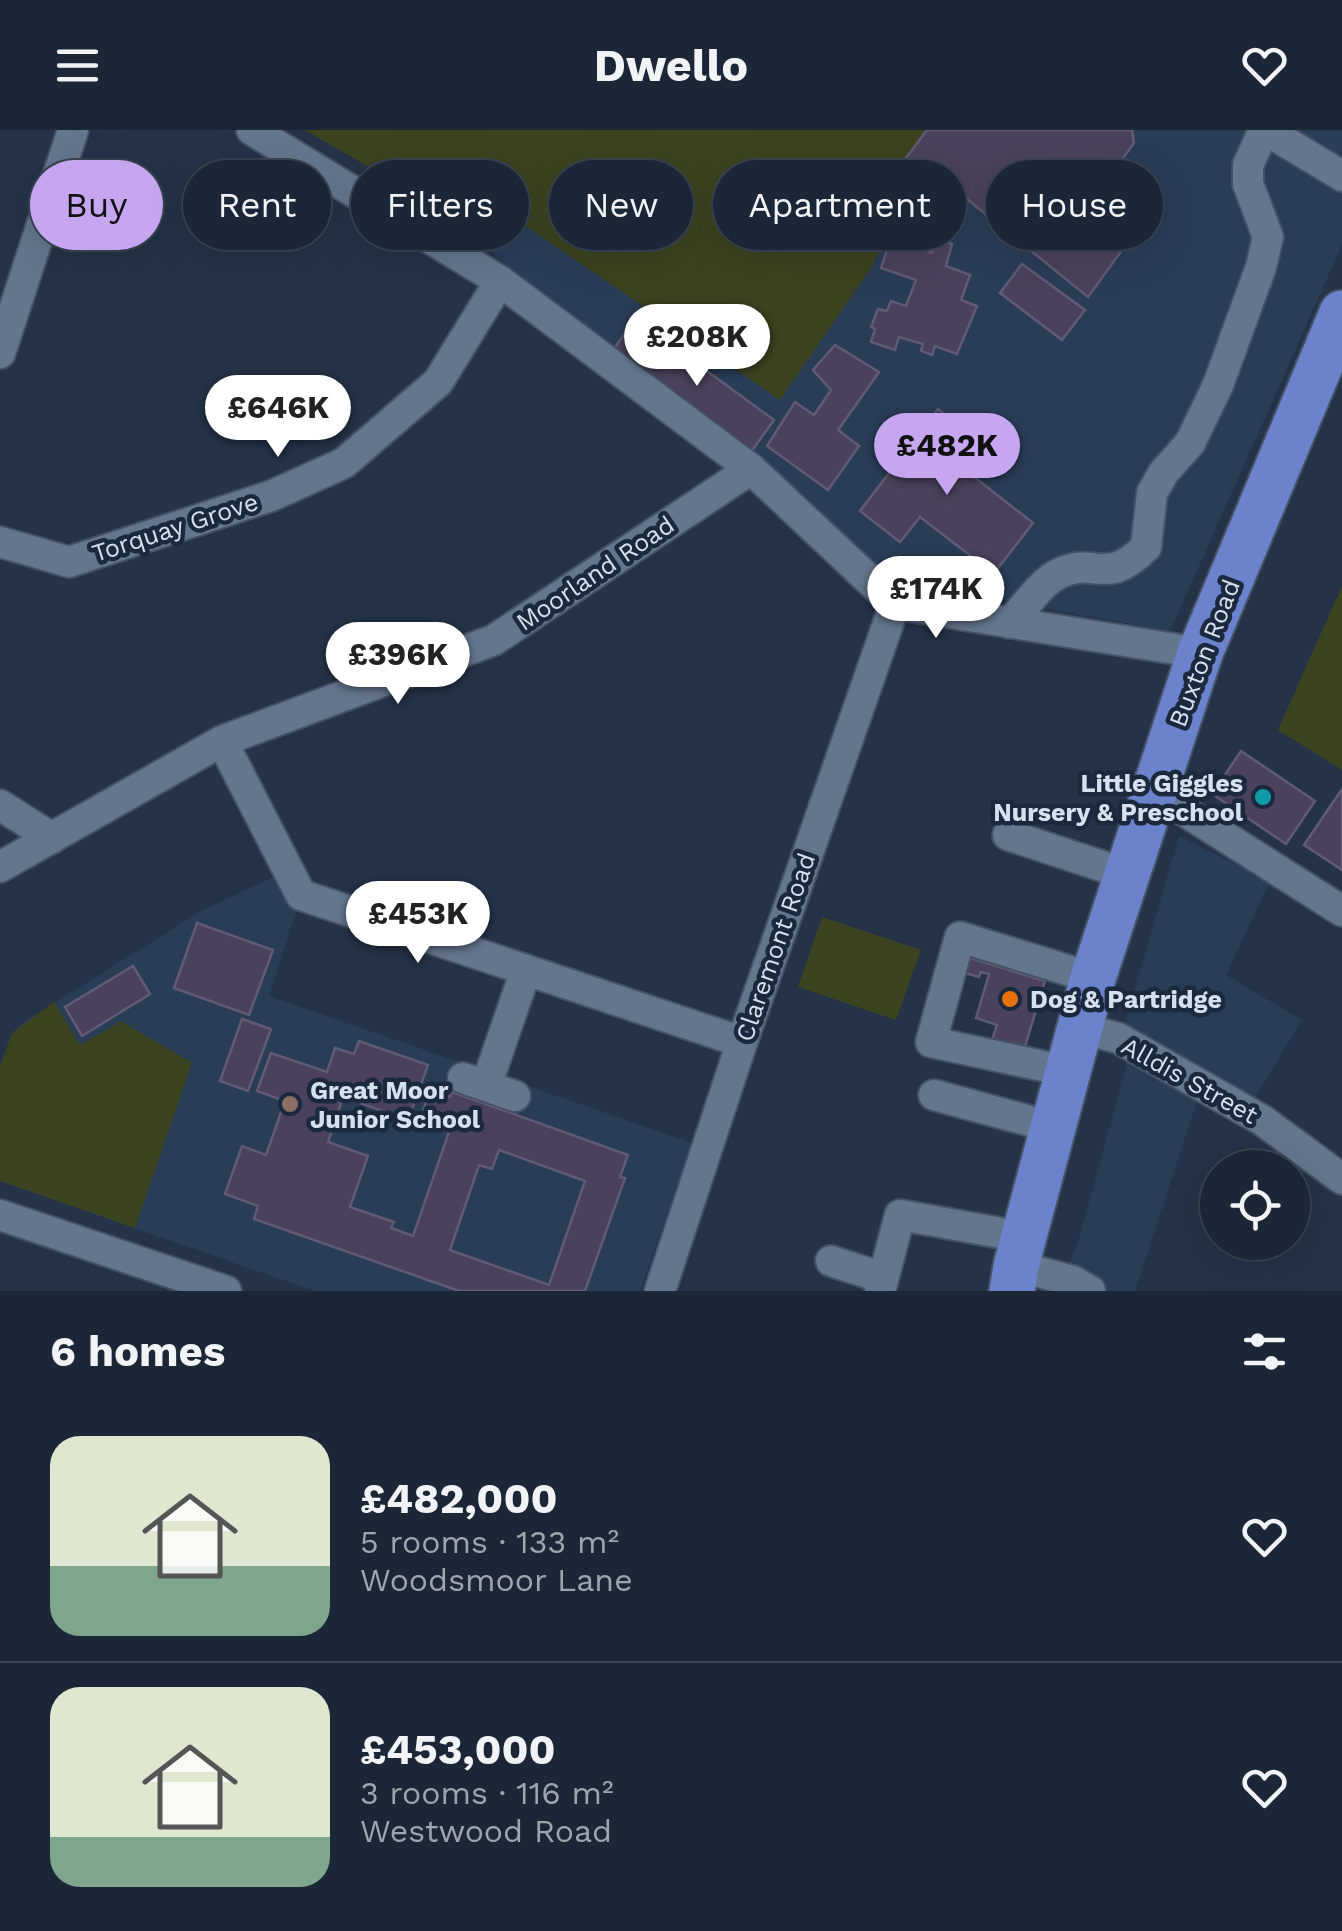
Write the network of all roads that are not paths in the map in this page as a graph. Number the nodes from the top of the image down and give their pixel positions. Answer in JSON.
{"nodes":[{"id":1,"x":73,"y":130,"type":"edge"},
{"id":2,"x":252,"y":130,"type":"edge"},
{"id":3,"x":1265,"y":130,"type":"edge"},
{"id":4,"x":1342,"y":176,"type":"edge"},
{"id":5,"x":500,"y":281,"type":"junction"},
{"id":6,"x":1342,"y":313,"type":"edge"},
{"id":7,"x":0,"y":352,"type":"edge"},
{"id":8,"x":750,"y":469,"type":"junction"},
{"id":9,"x":0,"y":542,"type":"edge"},
{"id":10,"x":895,"y":604,"type":"junction"},
{"id":11,"x":1010,"y":623,"type":"junction"},
{"id":12,"x":1200,"y":653,"type":"junction"},
{"id":13,"x":222,"y":741,"type":"junction"},
{"id":14,"x":1153,"y":791,"type":"junction"},
{"id":15,"x":0,"y":805,"type":"edge"},
{"id":16,"x":1008,"y":836,"type":"dead end"},
{"id":17,"x":52,"y":838,"type":"junction"},
{"id":18,"x":0,"y":867,"type":"edge"},
{"id":19,"x":1126,"y":874,"type":"junction"},
{"id":20,"x":1342,"y":911,"type":"edge"},
{"id":21,"x":526,"y":970,"type":"junction"},
{"id":22,"x":1093,"y":978,"type":"junction"},
{"id":23,"x":1080,"y":1028,"type":"junction"},
{"id":24,"x":742,"y":1042,"type":"junction"},
{"id":25,"x":1066,"y":1071,"type":"junction"},
{"id":26,"x":516,"y":1096,"type":"dead end"},
{"id":27,"x":934,"y":1096,"type":"dead end"},
{"id":28,"x":1052,"y":1128,"type":"junction"},
{"id":29,"x":1342,"y":1179,"type":"edge"},
{"id":30,"x":0,"y":1215,"type":"edge"},
{"id":31,"x":831,"y":1261,"type":"dead end"},
{"id":32,"x":1017,"y":1265,"type":"edge"},
{"id":33,"x":156,"y":1280,"type":"edge"},
{"id":34,"x":882,"y":1285,"type":"edge"},
{"id":35,"x":1079,"y":1288,"type":"edge"},
{"id":36,"x":226,"y":1291,"type":"edge"},
{"id":37,"x":660,"y":1291,"type":"edge"}],
"edges":[{"from":1,"to":7,"type":"street"},
{"from":2,"to":5,"type":"street"},
{"from":3,"to":4,"type":"street"},
{"from":3,"to":11,"type":"street"},
{"from":5,"to":8,"type":"street"},
{"from":5,"to":9,"type":"street","name":"Torquay Grove"},
{"from":6,"to":12,"type":"highway","name":"Buxton Road"},
{"from":8,"to":10,"type":"street"},
{"from":8,"to":13,"type":"street","name":"Moorland Road"},
{"from":10,"to":11,"type":"street"},
{"from":10,"to":24,"type":"street","name":"Claremont Road"},
{"from":11,"to":12,"type":"street"},
{"from":12,"to":14,"type":"highway","name":"Buxton Road"},
{"from":13,"to":17,"type":"street","name":"Moorland Road"},
{"from":13,"to":21,"type":"street"},
{"from":14,"to":19,"type":"highway","name":"Buxton Road"},
{"from":14,"to":20,"type":"street"},
{"from":15,"to":17,"type":"street"},
{"from":16,"to":19,"type":"street"},
{"from":17,"to":18,"type":"street","name":"Moorland Road"},
{"from":19,"to":22,"type":"highway","name":"Buxton Road"},
{"from":21,"to":24,"type":"street"},
{"from":21,"to":26,"type":"street"},
{"from":22,"to":23,"type":"highway","name":"Buxton Road"},
{"from":22,"to":25,"type":"street"},
{"from":23,"to":25,"type":"highway","name":"Buxton Road"},
{"from":23,"to":29,"type":"street","name":"Alldis Street"},
{"from":24,"to":37,"type":"street","name":"Claremont Road"},
{"from":25,"to":28,"type":"highway","name":"Buxton Road"},
{"from":27,"to":28,"type":"street"},
{"from":28,"to":32,"type":"highway","name":"Buxton Road"},
{"from":30,"to":33,"type":"street"},
{"from":31,"to":34,"type":"street"},
{"from":32,"to":34,"type":"street"},
{"from":32,"to":35,"type":"street"},
{"from":33,"to":36,"type":"street"}]}
